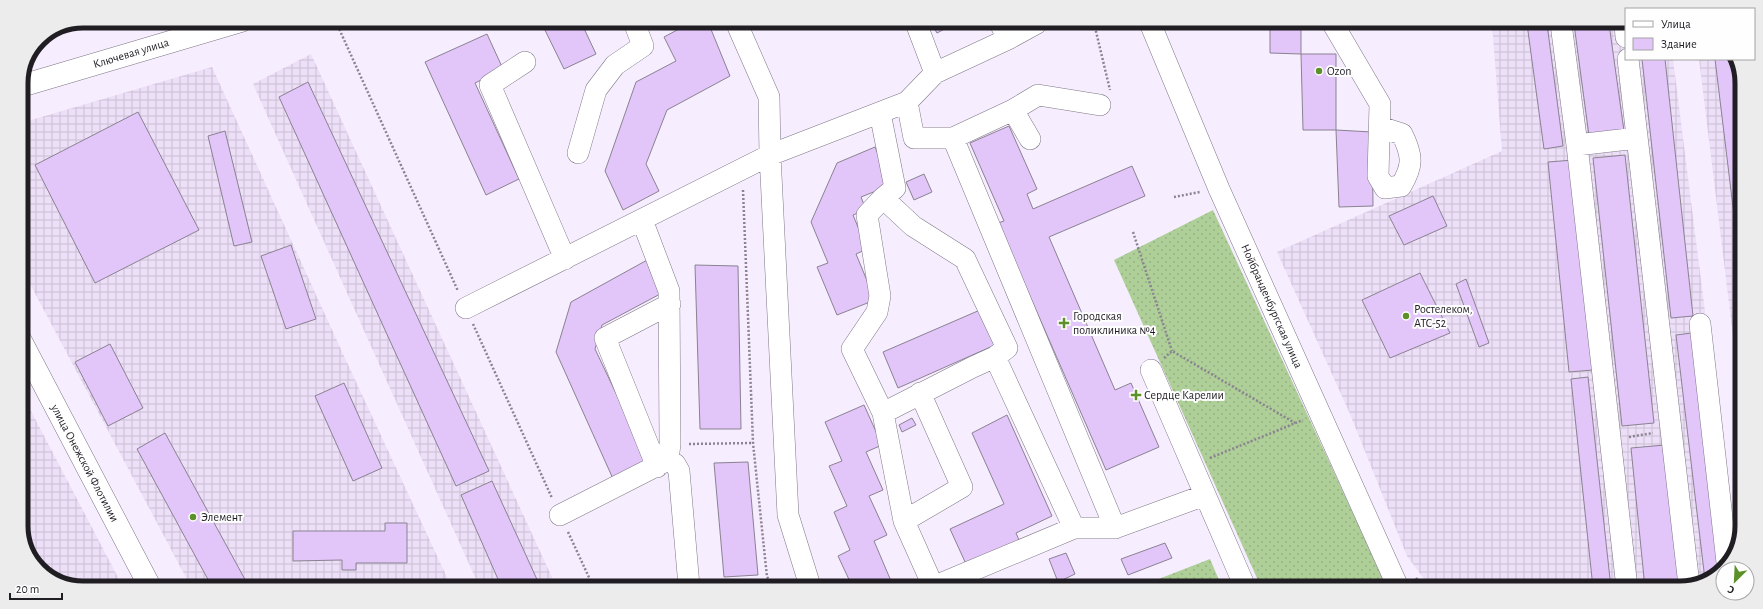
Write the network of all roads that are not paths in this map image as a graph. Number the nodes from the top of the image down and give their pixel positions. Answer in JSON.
{"nodes":[{"id":1,"x":217,"y":28,"type":"edge"},
{"id":2,"x":636,"y":28,"type":"edge"},
{"id":3,"x":739,"y":28,"type":"edge"},
{"id":4,"x":918,"y":28,"type":"edge"},
{"id":5,"x":1016,"y":28,"type":"edge"},
{"id":6,"x":1152,"y":28,"type":"edge"},
{"id":7,"x":1335,"y":28,"type":"edge"},
{"id":8,"x":1562,"y":28,"type":"edge"},
{"id":9,"x":1004,"y":31,"type":"edge"},
{"id":10,"x":1628,"y":60,"type":"edge"},
{"id":11,"x":525,"y":62,"type":"dead end"},
{"id":12,"x":935,"y":72,"type":"junction"},
{"id":13,"x":28,"y":84,"type":"edge"},
{"id":14,"x":1106,"y":100,"type":"road end"},
{"id":15,"x":908,"y":102,"type":"junction"},
{"id":16,"x":1013,"y":110,"type":"junction"},
{"id":17,"x":880,"y":113,"type":"junction"},
{"id":18,"x":1380,"y":127,"type":"dead end"},
{"id":19,"x":953,"y":138,"type":"junction"},
{"id":20,"x":1637,"y":138,"type":"junction"},
{"id":21,"x":1030,"y":139,"type":"dead end"},
{"id":22,"x":1578,"y":145,"type":"junction"},
{"id":23,"x":578,"y":153,"type":"dead end"},
{"id":24,"x":770,"y":155,"type":"junction"},
{"id":25,"x":883,"y":198,"type":"junction"},
{"id":26,"x":642,"y":220,"type":"junction"},
{"id":27,"x":565,"y":259,"type":"junction"},
{"id":28,"x":670,"y":304,"type":"junction"},
{"id":29,"x":466,"y":308,"type":"dead end"},
{"id":30,"x":1700,"y":324,"type":"dead end"},
{"id":31,"x":28,"y":354,"type":"edge"},
{"id":32,"x":995,"y":357,"type":"junction"},
{"id":33,"x":1151,"y":370,"type":"road end"},
{"id":34,"x":920,"y":393,"type":"junction"},
{"id":35,"x":883,"y":413,"type":"junction"},
{"id":36,"x":665,"y":457,"type":"junction"},
{"id":37,"x":1205,"y":494,"type":"junction"},
{"id":38,"x":560,"y":515,"type":"dead end"},
{"id":39,"x":904,"y":521,"type":"junction"},
{"id":40,"x":1074,"y":528,"type":"junction"},
{"id":41,"x":1115,"y":528,"type":"junction"},
{"id":42,"x":1726,"y":556,"type":"edge"},
{"id":43,"x":147,"y":581,"type":"edge"},
{"id":44,"x":689,"y":581,"type":"edge"},
{"id":45,"x":808,"y":581,"type":"edge"},
{"id":46,"x":931,"y":581,"type":"edge"},
{"id":47,"x":945,"y":581,"type":"edge"},
{"id":48,"x":1242,"y":581,"type":"edge"},
{"id":49,"x":1395,"y":581,"type":"edge"},
{"id":50,"x":1625,"y":581,"type":"edge"},
{"id":51,"x":1688,"y":581,"type":"edge"}],
"edges":[{"from":1,"to":13,"type":"main road","name":"Ключевая улица"},
{"from":2,"to":23,"type":"street"},
{"from":3,"to":24,"type":"street"},
{"from":4,"to":12,"type":"street"},
{"from":5,"to":9,"type":"street"},
{"from":6,"to":49,"type":"street","name":"Нойбранденбургская улица"},
{"from":7,"to":18,"type":"street"},
{"from":8,"to":22,"type":"street"},
{"from":9,"to":12,"type":"street"},
{"from":10,"to":20,"type":"street"},
{"from":11,"to":27,"type":"street"},
{"from":12,"to":15,"type":"street"},
{"from":14,"to":16,"type":"street"},
{"from":15,"to":17,"type":"street"},
{"from":15,"to":19,"type":"street"},
{"from":16,"to":19,"type":"street"},
{"from":16,"to":21,"type":"street"},
{"from":17,"to":24,"type":"street"},
{"from":17,"to":25,"type":"street"},
{"from":19,"to":41,"type":"street"},
{"from":20,"to":22,"type":"street"},
{"from":20,"to":51,"type":"street"},
{"from":22,"to":50,"type":"street"},
{"from":24,"to":26,"type":"street"},
{"from":24,"to":45,"type":"street"},
{"from":25,"to":32,"type":"street"},
{"from":25,"to":35,"type":"street"},
{"from":26,"to":27,"type":"street"},
{"from":26,"to":28,"type":"street"},
{"from":27,"to":29,"type":"street"},
{"from":28,"to":36,"type":"street"},
{"from":28,"to":36,"type":"street"},
{"from":30,"to":42,"type":"street"},
{"from":31,"to":43,"type":"main road","name":"улица Онежской Флотилии"},
{"from":32,"to":34,"type":"street"},
{"from":32,"to":40,"type":"street"},
{"from":33,"to":37,"type":"street"},
{"from":34,"to":35,"type":"street"},
{"from":34,"to":39,"type":"street"},
{"from":35,"to":39,"type":"street"},
{"from":36,"to":38,"type":"street"},
{"from":36,"to":44,"type":"street"},
{"from":37,"to":41,"type":"street"},
{"from":37,"to":48,"type":"street"},
{"from":39,"to":46,"type":"street"},
{"from":40,"to":41,"type":"street"},
{"from":40,"to":47,"type":"street"}]}
